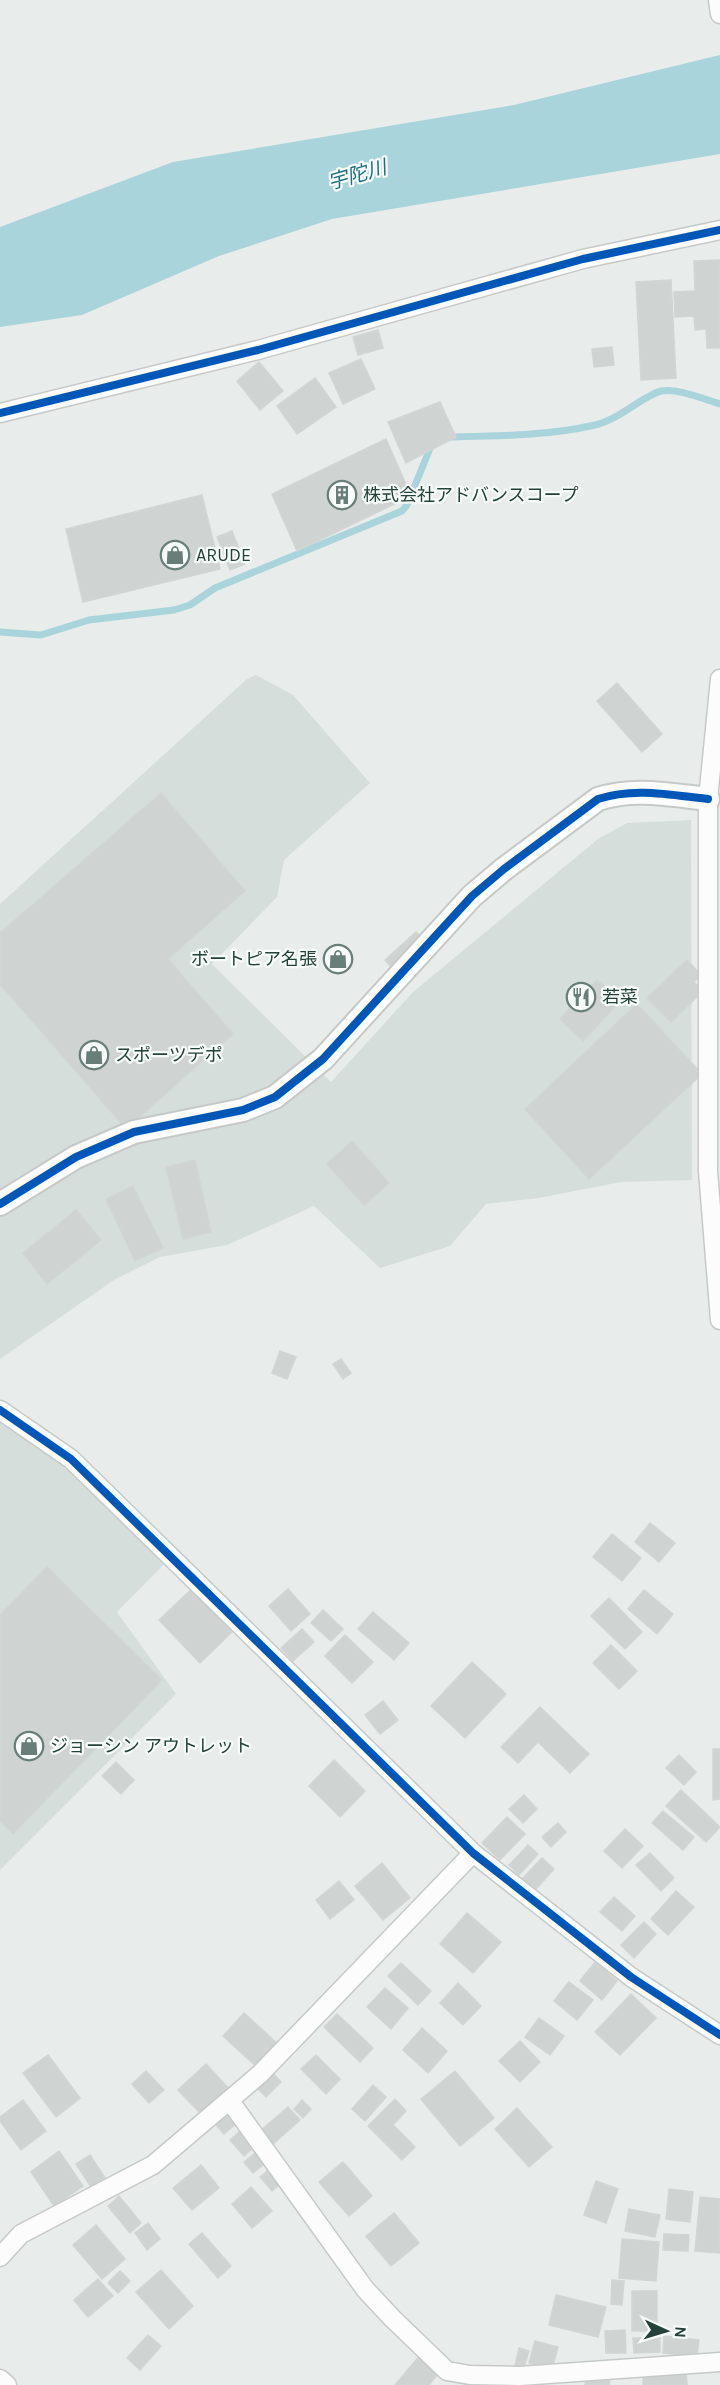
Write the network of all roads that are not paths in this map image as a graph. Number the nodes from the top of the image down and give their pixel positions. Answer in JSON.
{"nodes":[{"id":1,"x":718,"y":0,"type":"edge"},
{"id":2,"x":720,"y":14,"type":"edge"},
{"id":3,"x":720,"y":230,"type":"edge"},
{"id":4,"x":0,"y":413,"type":"edge"},
{"id":5,"x":720,"y":678,"type":"edge"},
{"id":6,"x":708,"y":799,"type":"junction"},
{"id":7,"x":0,"y":1204,"type":"edge"},
{"id":8,"x":720,"y":1320,"type":"edge"},
{"id":9,"x":0,"y":1410,"type":"edge"},
{"id":10,"x":473,"y":1853,"type":"junction"},
{"id":11,"x":720,"y":2035,"type":"edge"},
{"id":12,"x":230,"y":2101,"type":"junction"},
{"id":13,"x":0,"y":2257,"type":"edge"},
{"id":14,"x":720,"y":2362,"type":"edge"},
{"id":15,"x":0,"y":2379,"type":"edge"},
{"id":16,"x":7,"y":2385,"type":"edge"}],
"edges":[{"from":1,"to":2,"type":"street"},
{"from":3,"to":4,"type":"street"},
{"from":5,"to":6,"type":"street"},
{"from":6,"to":7,"type":"street"},
{"from":6,"to":8,"type":"street"},
{"from":9,"to":10,"type":"street"},
{"from":10,"to":11,"type":"street"},
{"from":10,"to":12,"type":"street"},
{"from":12,"to":13,"type":"street"},
{"from":12,"to":14,"type":"street"},
{"from":15,"to":16,"type":"street"}]}
